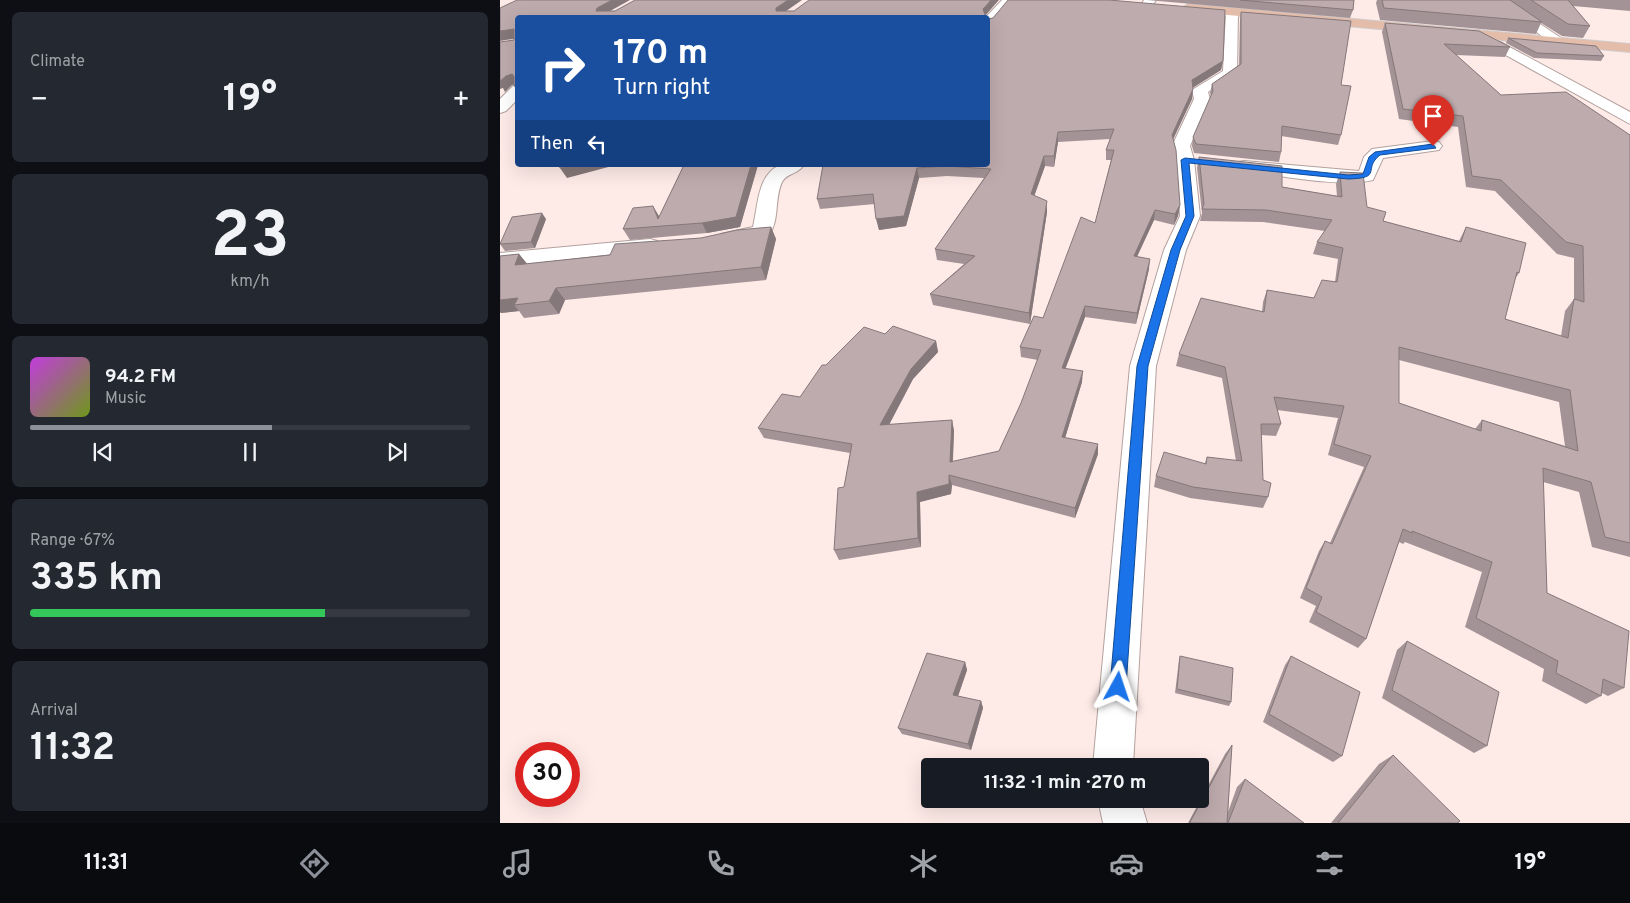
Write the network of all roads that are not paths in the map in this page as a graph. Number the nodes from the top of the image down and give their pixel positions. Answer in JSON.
{"nodes":[{"id":1,"x":1009,"y":0,"type":"edge"},
{"id":2,"x":1496,"y":0,"type":"edge"},
{"id":3,"x":1145,"y":3,"type":"edge"},
{"id":4,"x":1232,"y":12,"type":"junction"},
{"id":5,"x":990,"y":20,"type":"edge"},
{"id":6,"x":1478,"y":34,"type":"junction"},
{"id":7,"x":1560,"y":42,"type":"junction"},
{"id":8,"x":1630,"y":48,"type":"edge"},
{"id":9,"x":515,"y":92,"type":"edge"},
{"id":10,"x":500,"y":108,"type":"edge"},
{"id":11,"x":1630,"y":119,"type":"edge"},
{"id":12,"x":1433,"y":146,"type":"dead end"},
{"id":13,"x":1225,"y":164,"type":"edge"},
{"id":14,"x":792,"y":167,"type":"edge"},
{"id":15,"x":708,"y":241,"type":"edge"},
{"id":16,"x":672,"y":244,"type":"edge"},
{"id":17,"x":500,"y":260,"type":"edge"},
{"id":18,"x":1114,"y":758,"type":"edge"},
{"id":19,"x":1122,"y":808,"type":"edge"},
{"id":20,"x":1124,"y":823,"type":"edge"}],
"edges":[{"from":1,"to":5,"type":"street"},
{"from":2,"to":7,"type":"street"},
{"from":3,"to":4,"type":"main road"},
{"from":4,"to":6,"type":"main road"},
{"from":4,"to":18,"type":"street"},
{"from":6,"to":7,"type":"main road"},
{"from":6,"to":11,"type":"street"},
{"from":7,"to":8,"type":"main road"},
{"from":9,"to":10,"type":"street"},
{"from":12,"to":13,"type":"street"},
{"from":14,"to":15,"type":"street"},
{"from":16,"to":17,"type":"street"},
{"from":19,"to":20,"type":"street"}]}
